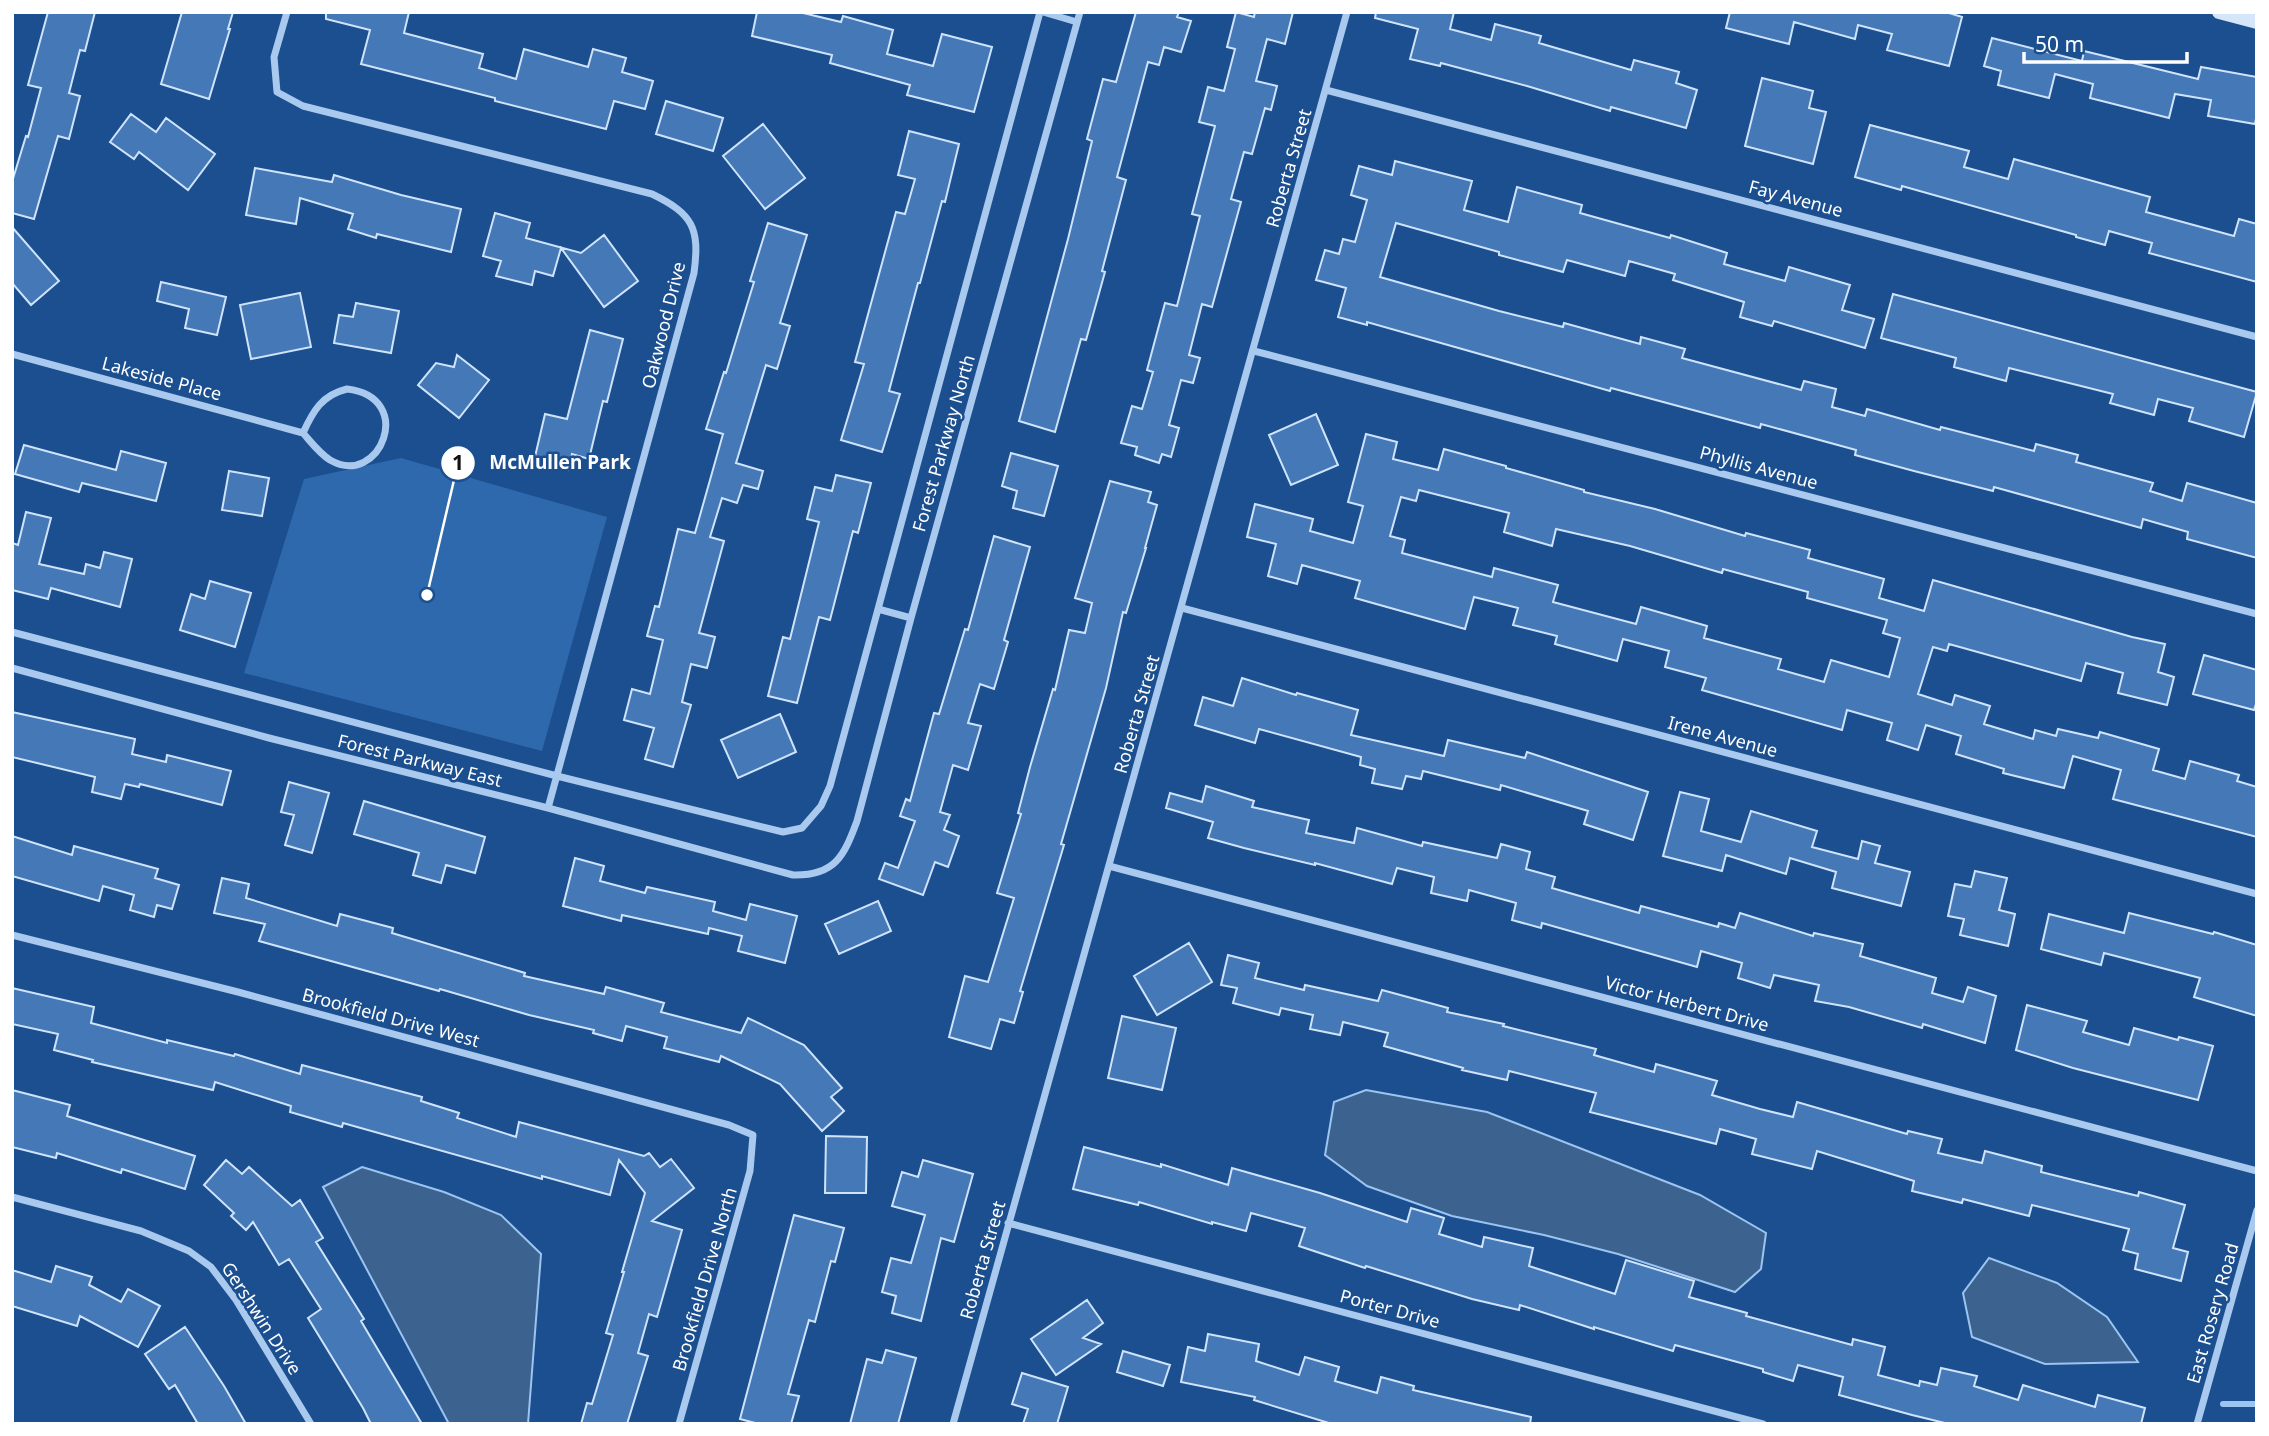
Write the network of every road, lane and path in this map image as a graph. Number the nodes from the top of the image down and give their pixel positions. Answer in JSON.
{"nodes":[{"id":1,"x":287,"y":12,"type":"edge"},
{"id":2,"x":1042,"y":12,"type":"edge"},
{"id":3,"x":1080,"y":12,"type":"edge"},
{"id":4,"x":1347,"y":12,"type":"edge"},
{"id":5,"x":2219,"y":12,"type":"edge"},
{"id":6,"x":1077,"y":22,"type":"junction"},
{"id":7,"x":2257,"y":22,"type":"edge"},
{"id":8,"x":1326,"y":90,"type":"junction"},
{"id":9,"x":2257,"y":337,"type":"edge"},
{"id":10,"x":1254,"y":351,"type":"junction"},
{"id":11,"x":12,"y":354,"type":"edge"},
{"id":12,"x":303,"y":433,"type":"junction"},
{"id":13,"x":1182,"y":608,"type":"junction"},
{"id":14,"x":878,"y":609,"type":"junction"},
{"id":15,"x":2257,"y":614,"type":"edge"},
{"id":16,"x":911,"y":618,"type":"junction"},
{"id":17,"x":12,"y":632,"type":"edge"},
{"id":18,"x":12,"y":668,"type":"edge"},
{"id":19,"x":557,"y":776,"type":"junction"},
{"id":20,"x":548,"y":808,"type":"junction"},
{"id":21,"x":802,"y":828,"type":"joint"},
{"id":22,"x":1109,"y":866,"type":"junction"},
{"id":23,"x":821,"y":873,"type":"joint"},
{"id":24,"x":2257,"y":894,"type":"edge"},
{"id":25,"x":12,"y":935,"type":"edge"},
{"id":26,"x":752,"y":1142,"type":"joint"},
{"id":27,"x":2257,"y":1171,"type":"edge"},
{"id":28,"x":12,"y":1197,"type":"edge"},
{"id":29,"x":2257,"y":1210,"type":"edge"},
{"id":30,"x":1008,"y":1223,"type":"junction"},
{"id":31,"x":311,"y":1424,"type":"edge"},
{"id":32,"x":679,"y":1424,"type":"edge"},
{"id":33,"x":953,"y":1424,"type":"edge"},
{"id":34,"x":1763,"y":1424,"type":"edge"},
{"id":35,"x":2197,"y":1424,"type":"edge"}],
"edges":[{"from":1,"to":19,"type":"street","name":"Oakwood Drive"},
{"from":2,"to":6,"type":"street"},
{"from":2,"to":14,"type":"street","name":"Forest Parkway North"},
{"from":3,"to":6,"type":"street","name":"Forest Parkway North"},
{"from":4,"to":8,"type":"street","name":"Roberta Street"},
{"from":5,"to":7,"type":"main road"},
{"from":6,"to":16,"type":"street","name":"Forest Parkway North"},
{"from":8,"to":9,"type":"street","name":"Fay Avenue"},
{"from":8,"to":10,"type":"street","name":"Roberta Street"},
{"from":10,"to":13,"type":"street","name":"Roberta Street"},
{"from":10,"to":15,"type":"street","name":"Phyllis Avenue"},
{"from":11,"to":12,"type":"street","name":"Lakeside Place"},
{"from":12,"to":12,"type":"street","name":"Lakeside Place"},
{"from":13,"to":22,"type":"street","name":"Roberta Street"},
{"from":13,"to":24,"type":"street","name":"Irene Avenue"},
{"from":14,"to":16,"type":"street"},
{"from":14,"to":21,"type":"street","name":"Forest Parkway North"},
{"from":16,"to":23,"type":"street","name":"Forest Parkway North"},
{"from":17,"to":19,"type":"street","name":"Forest Parkway East"},
{"from":18,"to":20,"type":"street","name":"Forest Parkway East"},
{"from":19,"to":20,"type":"street"},
{"from":19,"to":21,"type":"street","name":"Forest Parkway East"},
{"from":20,"to":23,"type":"street","name":"Forest Parkway East"},
{"from":22,"to":27,"type":"street","name":"Victor Herbert Drive"},
{"from":22,"to":30,"type":"street","name":"Roberta Street"},
{"from":25,"to":26,"type":"street","name":"Brookfield Drive West"},
{"from":26,"to":32,"type":"street","name":"Brookfield Drive North"},
{"from":28,"to":31,"type":"street","name":"Gershwin Drive"},
{"from":29,"to":35,"type":"street","name":"East Rosery Road"},
{"from":30,"to":33,"type":"street","name":"Roberta Street"},
{"from":30,"to":34,"type":"street","name":"Porter Drive"}]}
